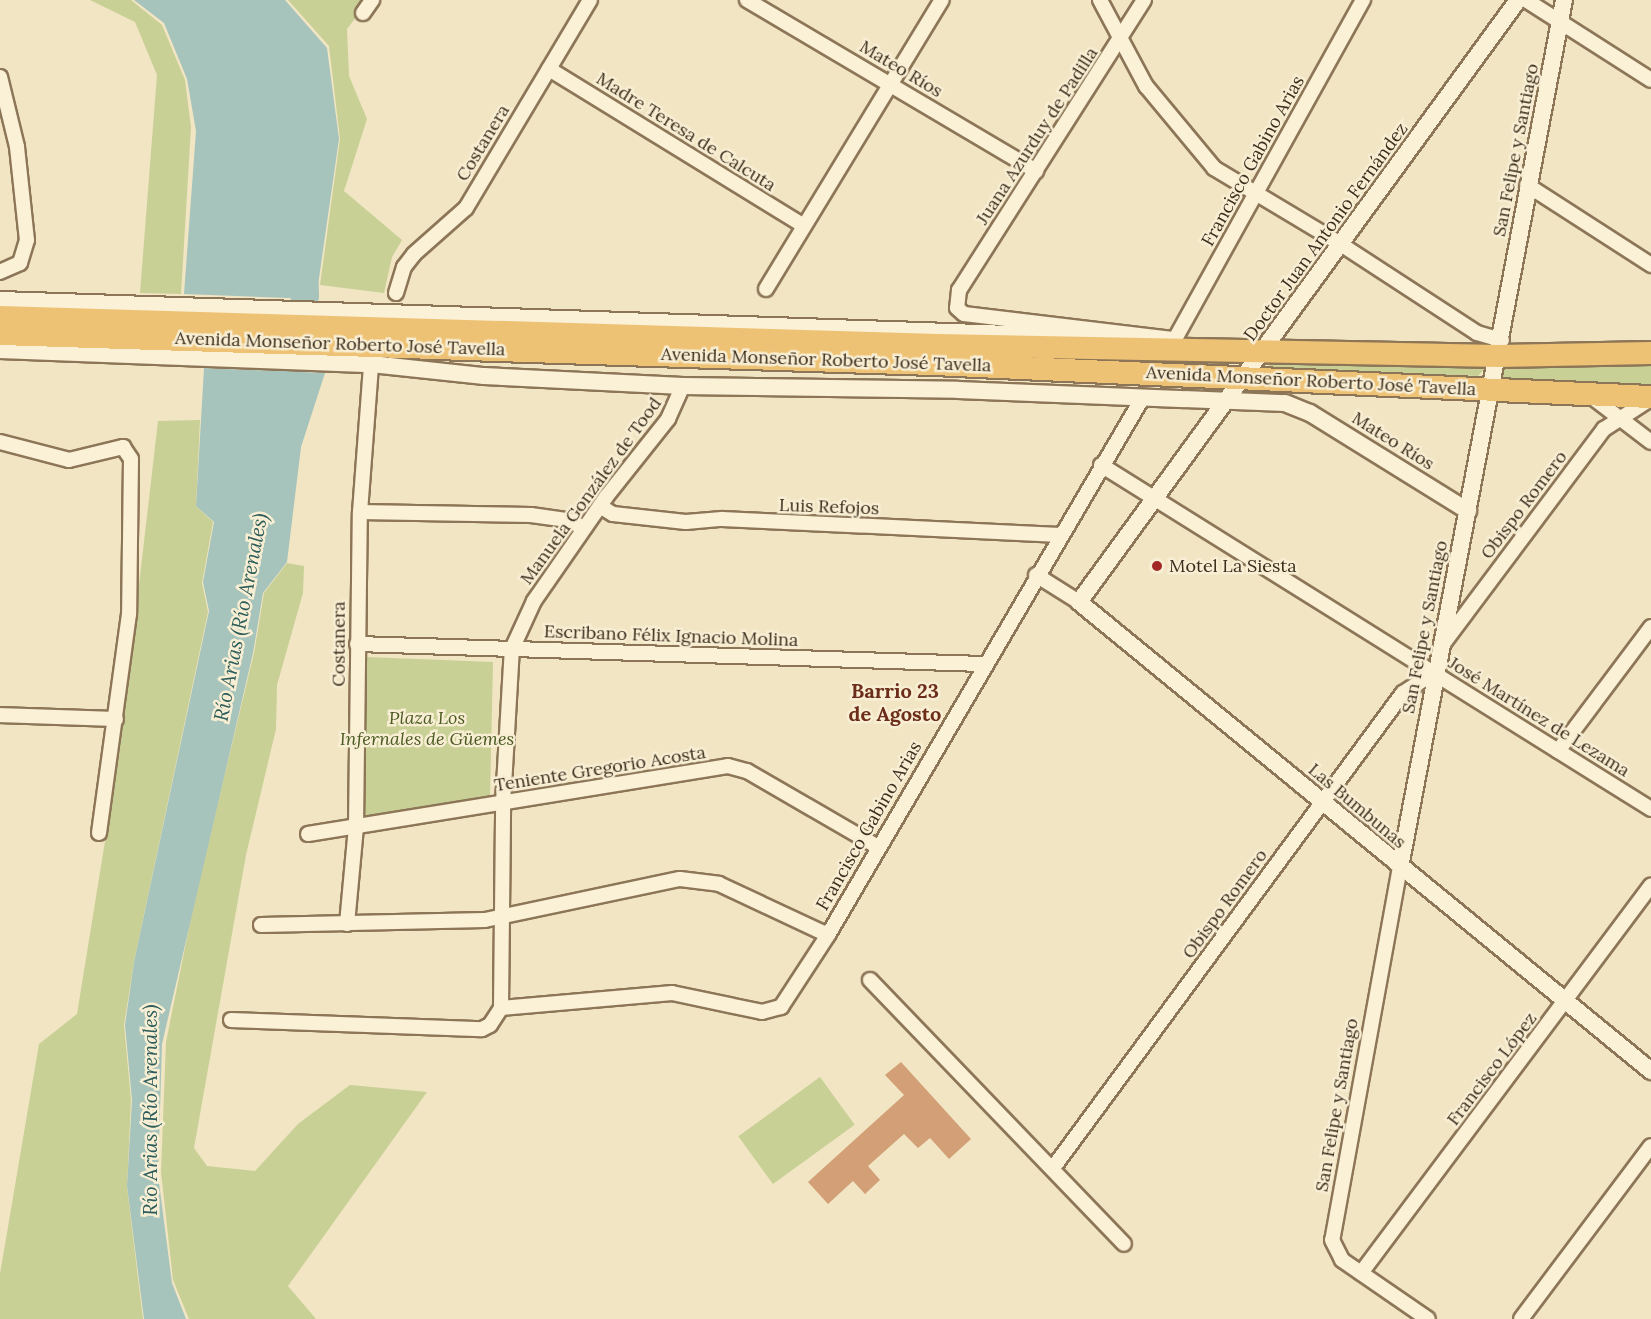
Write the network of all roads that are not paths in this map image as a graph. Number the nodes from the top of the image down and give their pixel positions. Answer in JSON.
{"nodes":[{"id":1,"x":372,"y":0,"type":"edge"},
{"id":2,"x":590,"y":0,"type":"edge"},
{"id":3,"x":747,"y":0,"type":"edge"},
{"id":4,"x":942,"y":0,"type":"edge"},
{"id":5,"x":1100,"y":0,"type":"edge"},
{"id":6,"x":1144,"y":0,"type":"edge"},
{"id":7,"x":1363,"y":0,"type":"edge"},
{"id":8,"x":1518,"y":0,"type":"edge"},
{"id":9,"x":1526,"y":0,"type":"edge"},
{"id":10,"x":1564,"y":0,"type":"edge"},
{"id":11,"x":363,"y":13,"type":"dead end"},
{"id":12,"x":1560,"y":22,"type":"junction"},
{"id":13,"x":1121,"y":38,"type":"junction"},
{"id":14,"x":549,"y":69,"type":"junction"},
{"id":15,"x":0,"y":77,"type":"edge"},
{"id":16,"x":1651,"y":80,"type":"edge"},
{"id":17,"x":890,"y":85,"type":"junction"},
{"id":18,"x":1036,"y":171,"type":"junction"},
{"id":19,"x":1527,"y":185,"type":"junction"},
{"id":20,"x":1256,"y":192,"type":"junction"},
{"id":21,"x":804,"y":226,"type":"junction"},
{"id":22,"x":1342,"y":245,"type":"junction"},
{"id":23,"x":1651,"y":265,"type":"edge"},
{"id":24,"x":0,"y":272,"type":"edge"},
{"id":25,"x":766,"y":289,"type":"dead end"},
{"id":26,"x":396,"y":293,"type":"dead end"},
{"id":27,"x":0,"y":300,"type":"edge"},
{"id":28,"x":0,"y":317,"type":"edge"},
{"id":29,"x":122,"y":329,"type":"junction"},
{"id":30,"x":0,"y":334,"type":"edge"},
{"id":31,"x":366,"y":337,"type":"junction"},
{"id":32,"x":1175,"y":339,"type":"junction"},
{"id":33,"x":1500,"y":348,"type":"junction"},
{"id":34,"x":0,"y":350,"type":"edge"},
{"id":35,"x":1263,"y":351,"type":"junction"},
{"id":36,"x":1651,"y":353,"type":"edge"},
{"id":37,"x":1245,"y":377,"type":"junction"},
{"id":38,"x":683,"y":386,"type":"junction"},
{"id":39,"x":1493,"y":389,"type":"junction"},
{"id":40,"x":1585,"y":392,"type":"junction"},
{"id":41,"x":1143,"y":397,"type":"junction"},
{"id":42,"x":1651,"y":398,"type":"edge"},
{"id":43,"x":1225,"y":403,"type":"junction"},
{"id":44,"x":1617,"y":418,"type":"junction"},
{"id":45,"x":0,"y":442,"type":"edge"},
{"id":46,"x":1651,"y":442,"type":"edge"},
{"id":47,"x":1101,"y":465,"type":"junction"},
{"id":48,"x":1153,"y":499,"type":"junction"},
{"id":49,"x":600,"y":506,"type":"junction"},
{"id":50,"x":1468,"y":511,"type":"junction"},
{"id":51,"x":360,"y":512,"type":"junction"},
{"id":52,"x":584,"y":528,"type":"junction"},
{"id":53,"x":1060,"y":535,"type":"junction"},
{"id":54,"x":1036,"y":575,"type":"junction"},
{"id":55,"x":1079,"y":602,"type":"junction"},
{"id":56,"x":1651,"y":627,"type":"edge"},
{"id":57,"x":357,"y":644,"type":"junction"},
{"id":58,"x":1440,"y":648,"type":"junction"},
{"id":59,"x":512,"y":650,"type":"junction"},
{"id":60,"x":984,"y":664,"type":"junction"},
{"id":61,"x":1435,"y":672,"type":"junction"},
{"id":62,"x":0,"y":715,"type":"edge"},
{"id":63,"x":116,"y":719,"type":"junction"},
{"id":64,"x":1558,"y":751,"type":"junction"},
{"id":65,"x":1323,"y":802,"type":"junction"},
{"id":66,"x":503,"y":803,"type":"junction"},
{"id":67,"x":1651,"y":809,"type":"edge"},
{"id":68,"x":356,"y":827,"type":"junction"},
{"id":69,"x":99,"y":833,"type":"dead end"},
{"id":70,"x":308,"y":834,"type":"dead end"},
{"id":71,"x":878,"y":847,"type":"junction"},
{"id":72,"x":1400,"y":867,"type":"junction"},
{"id":73,"x":1651,"y":885,"type":"edge"},
{"id":74,"x":503,"y":916,"type":"junction"},
{"id":75,"x":347,"y":924,"type":"junction"},
{"id":76,"x":261,"y":925,"type":"dead end"},
{"id":77,"x":828,"y":934,"type":"junction"},
{"id":78,"x":870,"y":980,"type":"dead end"},
{"id":79,"x":1566,"y":1001,"type":"junction"},
{"id":80,"x":501,"y":1008,"type":"junction"},
{"id":81,"x":231,"y":1020,"type":"dead end"},
{"id":82,"x":1651,"y":1071,"type":"edge"},
{"id":83,"x":1651,"y":1146,"type":"edge"},
{"id":84,"x":1053,"y":1168,"type":"junction"},
{"id":85,"x":1124,"y":1244,"type":"dead end"},
{"id":86,"x":1361,"y":1273,"type":"junction"},
{"id":87,"x":1428,"y":1319,"type":"edge"},
{"id":88,"x":1521,"y":1319,"type":"edge"}],
"edges":[{"from":1,"to":11,"type":"street"},
{"from":2,"to":14,"type":"street","name":"Costanera"},
{"from":3,"to":17,"type":"street","name":"Mateo Ríos"},
{"from":4,"to":17,"type":"street"},
{"from":5,"to":13,"type":"street"},
{"from":6,"to":13,"type":"street","name":"Juana Azurduy de Padilla"},
{"from":7,"to":20,"type":"street","name":"Francisco Gabino Arias"},
{"from":8,"to":22,"type":"street","name":"Doctor Juan Antonio Fernández"},
{"from":9,"to":12,"type":"street"},
{"from":10,"to":12,"type":"street","name":"San Felipe y Santiago"},
{"from":12,"to":16,"type":"street"},
{"from":12,"to":19,"type":"street","name":"San Felipe y Santiago"},
{"from":13,"to":18,"type":"street","name":"Juana Azurduy de Padilla"},
{"from":13,"to":20,"type":"street"},
{"from":14,"to":21,"type":"street","name":"Madre Teresa de Calcuta"},
{"from":14,"to":26,"type":"street","name":"Costanera"},
{"from":15,"to":24,"type":"street"},
{"from":17,"to":18,"type":"street","name":"Mateo Ríos"},
{"from":17,"to":21,"type":"street"},
{"from":18,"to":32,"type":"street","name":"Juana Azurduy de Padilla"},
{"from":19,"to":23,"type":"street"},
{"from":19,"to":33,"type":"street","name":"San Felipe y Santiago"},
{"from":20,"to":22,"type":"street"},
{"from":20,"to":32,"type":"street","name":"Francisco Gabino Arias"},
{"from":21,"to":25,"type":"street"},
{"from":22,"to":33,"type":"street"},
{"from":22,"to":35,"type":"street","name":"Doctor Juan Antonio Fernández"},
{"from":27,"to":29,"type":"street"},
{"from":28,"to":29,"type":"highway","name":"Avenida Monseñor Roberto José Tavella"},
{"from":29,"to":30,"type":"highway","name":"Avenida Monseñor Roberto José Tavella"},
{"from":29,"to":31,"type":"highway","name":"Avenida Monseñor Roberto José Tavella"},
{"from":29,"to":31,"type":"street"},
{"from":29,"to":34,"type":"street"},
{"from":31,"to":32,"type":"street"},
{"from":31,"to":35,"type":"highway","name":"Avenida Monseñor Roberto José Tavella"},
{"from":31,"to":37,"type":"highway","name":"Avenida Monseñor Roberto José Tavella"},
{"from":31,"to":38,"type":"street","name":"Mateo Ríos"},
{"from":31,"to":51,"type":"street","name":"Costanera"},
{"from":32,"to":35,"type":"street"},
{"from":33,"to":35,"type":"highway","name":"Avenida Monseñor Roberto José Tavella"},
{"from":33,"to":36,"type":"highway","name":"Avenida Monseñor Roberto José Tavella"},
{"from":33,"to":39,"type":"street","name":"San Felipe y Santiago"},
{"from":35,"to":37,"type":"street","name":"Doctor Juan Antonio Fernández"},
{"from":37,"to":39,"type":"highway","name":"Avenida Monseñor Roberto José Tavella"},
{"from":37,"to":43,"type":"street","name":"Doctor Juan Antonio Fernández"},
{"from":38,"to":41,"type":"street","name":"Mateo Ríos"},
{"from":38,"to":49,"type":"street","name":"Manuela González de Tood"},
{"from":39,"to":40,"type":"highway","name":"Avenida Monseñor Roberto José Tavella"},
{"from":39,"to":50,"type":"street","name":"San Felipe y Santiago"},
{"from":40,"to":42,"type":"highway","name":"Avenida Monseñor Roberto José Tavella"},
{"from":40,"to":44,"type":"street"},
{"from":41,"to":43,"type":"street","name":"Mateo Ríos"},
{"from":41,"to":47,"type":"street","name":"Francisco Gabino Arias"},
{"from":42,"to":44,"type":"street","name":"Obispo Romero"},
{"from":43,"to":48,"type":"street","name":"Doctor Juan Antonio Fernández"},
{"from":43,"to":50,"type":"street","name":"Mateo Ríos"},
{"from":44,"to":46,"type":"street"},
{"from":44,"to":58,"type":"street","name":"Obispo Romero"},
{"from":45,"to":63,"type":"street"},
{"from":47,"to":48,"type":"street","name":"José Martínez de Lezama"},
{"from":47,"to":53,"type":"street","name":"Francisco Gabino Arias"},
{"from":48,"to":55,"type":"street","name":"Doctor Juan Antonio Fernández"},
{"from":48,"to":61,"type":"street","name":"José Martínez de Lezama"},
{"from":49,"to":52,"type":"street","name":"Manuela González de Tood"},
{"from":49,"to":53,"type":"street","name":"Luis Refojos"},
{"from":50,"to":58,"type":"street","name":"San Felipe y Santiago"},
{"from":51,"to":52,"type":"street"},
{"from":51,"to":57,"type":"street","name":"Costanera"},
{"from":52,"to":59,"type":"street","name":"Manuela González de Tood"},
{"from":53,"to":54,"type":"street","name":"Francisco Gabino Arias"},
{"from":54,"to":55,"type":"street","name":"Las Bumbunas"},
{"from":54,"to":60,"type":"street","name":"Francisco Gabino Arias"},
{"from":55,"to":65,"type":"street","name":"Las Bumbunas"},
{"from":56,"to":64,"type":"street"},
{"from":57,"to":59,"type":"street","name":"Escribano Félix Ignacio Molina"},
{"from":57,"to":68,"type":"street","name":"Costanera"},
{"from":58,"to":61,"type":"street","name":"San Felipe y Santiago"},
{"from":59,"to":60,"type":"street","name":"Escribano Félix Ignacio Molina"},
{"from":59,"to":66,"type":"street","name":"Manuela González de Tood"},
{"from":60,"to":71,"type":"street","name":"Francisco Gabino Arias"},
{"from":61,"to":64,"type":"street","name":"José Martínez de Lezama"},
{"from":61,"to":65,"type":"street","name":"Obispo Romero"},
{"from":61,"to":72,"type":"street","name":"San Felipe y Santiago"},
{"from":62,"to":63,"type":"street"},
{"from":63,"to":69,"type":"street"},
{"from":64,"to":67,"type":"street","name":"José Martínez de Lezama"},
{"from":65,"to":72,"type":"street","name":"Las Bumbunas"},
{"from":65,"to":84,"type":"street","name":"Obispo Romero"},
{"from":66,"to":68,"type":"street","name":"Teniente Gregorio Acosta"},
{"from":66,"to":71,"type":"street","name":"Teniente Gregorio Acosta"},
{"from":66,"to":74,"type":"street","name":"Manuela González de Tood"},
{"from":68,"to":70,"type":"street","name":"Teniente Gregorio Acosta"},
{"from":68,"to":75,"type":"street","name":"Costanera"},
{"from":71,"to":77,"type":"street","name":"Francisco Gabino Arias"},
{"from":72,"to":79,"type":"street","name":"Las Bumbunas"},
{"from":72,"to":86,"type":"street","name":"San Felipe y Santiago"},
{"from":73,"to":79,"type":"street","name":"Francisco López"},
{"from":74,"to":75,"type":"street"},
{"from":74,"to":77,"type":"street"},
{"from":74,"to":80,"type":"street","name":"Manuela González de Tood"},
{"from":75,"to":76,"type":"street"},
{"from":77,"to":80,"type":"street","name":"Francisco Gabino Arias"},
{"from":78,"to":84,"type":"street"},
{"from":79,"to":82,"type":"street","name":"Las Bumbunas"},
{"from":79,"to":86,"type":"street","name":"Francisco López"},
{"from":80,"to":81,"type":"street"},
{"from":83,"to":88,"type":"street"},
{"from":84,"to":85,"type":"street"},
{"from":86,"to":87,"type":"street"}]}
